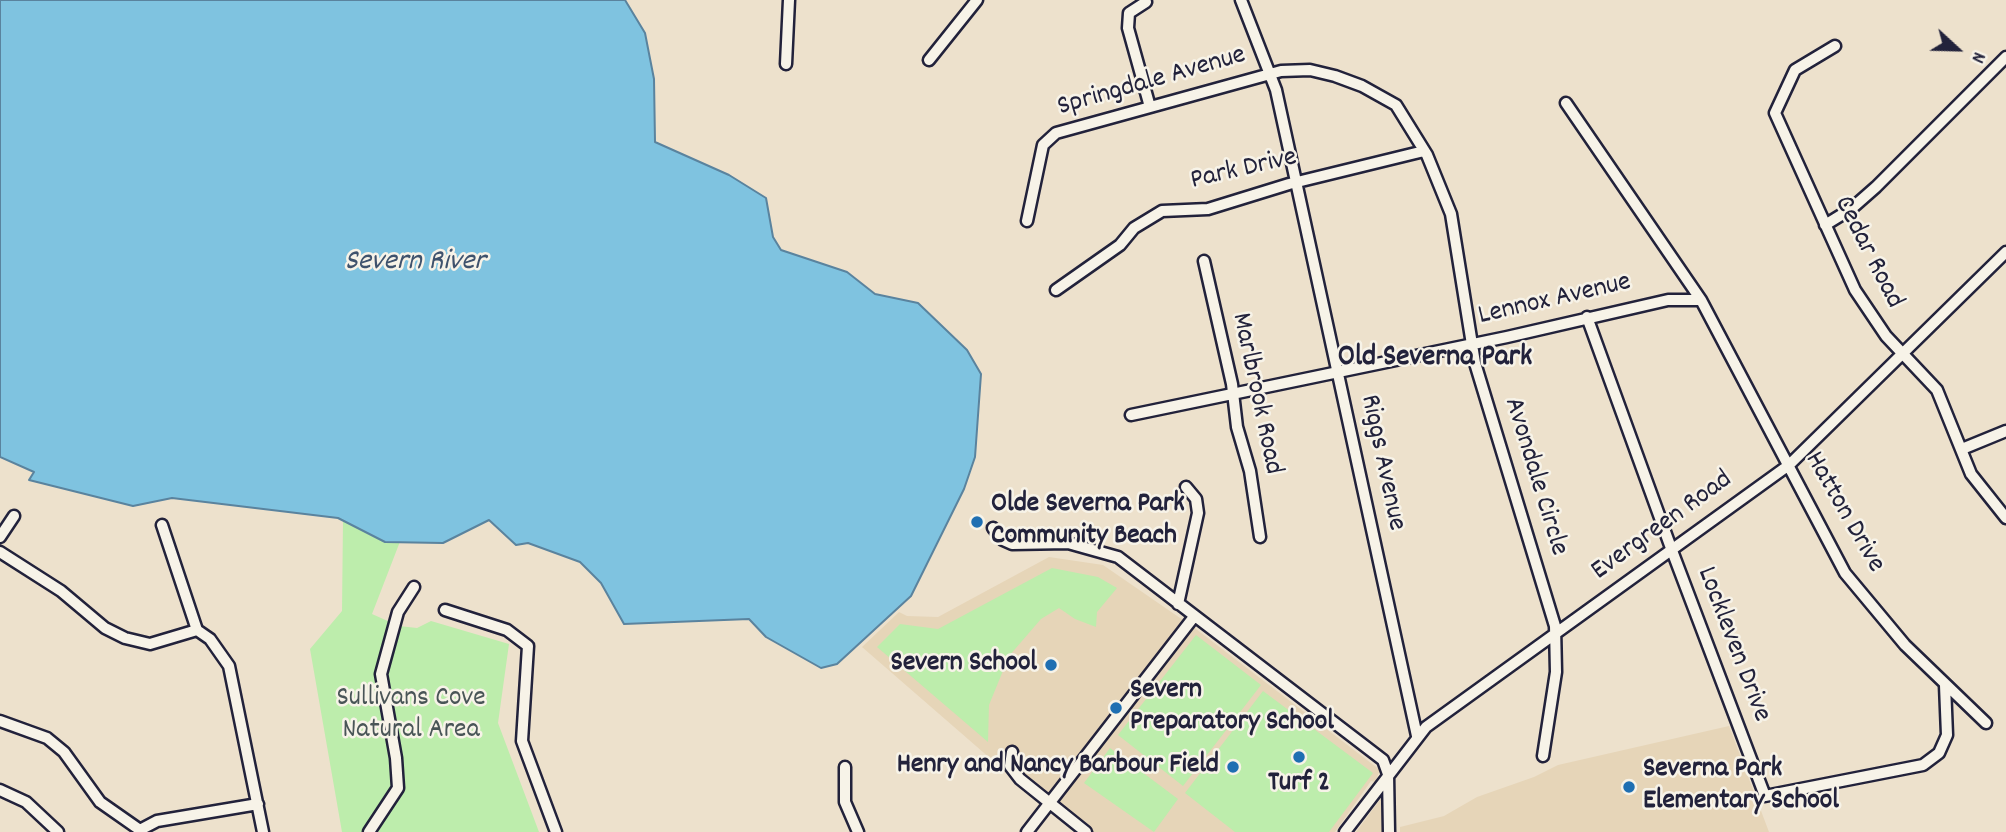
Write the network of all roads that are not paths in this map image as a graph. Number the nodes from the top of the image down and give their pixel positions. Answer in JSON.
{"nodes":[{"id":1,"x":789,"y":0,"type":"edge"},
{"id":2,"x":977,"y":0,"type":"edge"},
{"id":3,"x":1241,"y":0,"type":"edge"},
{"id":4,"x":1146,"y":2,"type":"dead end"},
{"id":5,"x":1835,"y":46,"type":"dead end"},
{"id":6,"x":2006,"y":57,"type":"edge"},
{"id":7,"x":929,"y":60,"type":"dead end"},
{"id":8,"x":786,"y":64,"type":"dead end"},
{"id":9,"x":1272,"y":72,"type":"junction"},
{"id":10,"x":1566,"y":103,"type":"dead end"},
{"id":11,"x":1150,"y":107,"type":"junction"},
{"id":12,"x":1424,"y":151,"type":"junction"},
{"id":13,"x":1298,"y":182,"type":"junction"},
{"id":14,"x":1027,"y":221,"type":"dead end"},
{"id":15,"x":1825,"y":225,"type":"junction"},
{"id":16,"x":2006,"y":252,"type":"edge"},
{"id":17,"x":1204,"y":261,"type":"dead end"},
{"id":18,"x":1056,"y":290,"type":"dead end"},
{"id":19,"x":1701,"y":300,"type":"junction"},
{"id":20,"x":1587,"y":317,"type":"junction"},
{"id":21,"x":1470,"y":343,"type":"junction"},
{"id":22,"x":1905,"y":353,"type":"junction"},
{"id":23,"x":1338,"y":371,"type":"junction"},
{"id":24,"x":1232,"y":394,"type":"junction"},
{"id":25,"x":1131,"y":415,"type":"dead end"},
{"id":26,"x":2006,"y":431,"type":"edge"},
{"id":27,"x":1962,"y":449,"type":"junction"},
{"id":28,"x":1789,"y":465,"type":"junction"},
{"id":29,"x":1186,"y":487,"type":"dead end"},
{"id":30,"x":14,"y":516,"type":"dead end"},
{"id":31,"x":2006,"y":518,"type":"edge"},
{"id":32,"x":162,"y":525,"type":"dead end"},
{"id":33,"x":993,"y":528,"type":"dead end"},
{"id":34,"x":0,"y":537,"type":"edge"},
{"id":35,"x":1261,"y":537,"type":"dead end"},
{"id":36,"x":1671,"y":548,"type":"junction"},
{"id":37,"x":0,"y":552,"type":"edge"},
{"id":38,"x":414,"y":587,"type":"dead end"},
{"id":39,"x":1178,"y":604,"type":"junction"},
{"id":40,"x":445,"y":610,"type":"dead end"},
{"id":41,"x":1194,"y":618,"type":"junction"},
{"id":42,"x":197,"y":629,"type":"junction"},
{"id":43,"x":1556,"y":633,"type":"junction"},
{"id":44,"x":1945,"y":685,"type":"junction"},
{"id":45,"x":0,"y":721,"type":"edge"},
{"id":46,"x":1986,"y":723,"type":"dead end"},
{"id":47,"x":1417,"y":736,"type":"junction"},
{"id":48,"x":1012,"y":752,"type":"dead end"},
{"id":49,"x":1544,"y":756,"type":"dead end"},
{"id":50,"x":845,"y":767,"type":"dead end"},
{"id":51,"x":1388,"y":774,"type":"junction"},
{"id":52,"x":0,"y":790,"type":"edge"},
{"id":53,"x":258,"y":804,"type":"junction"},
{"id":54,"x":1051,"y":804,"type":"junction"},
{"id":55,"x":140,"y":831,"type":"edge"},
{"id":56,"x":58,"y":832,"type":"edge"},
{"id":57,"x":264,"y":832,"type":"edge"},
{"id":58,"x":369,"y":832,"type":"edge"},
{"id":59,"x":556,"y":832,"type":"edge"},
{"id":60,"x":858,"y":832,"type":"edge"},
{"id":61,"x":1027,"y":832,"type":"edge"},
{"id":62,"x":1086,"y":832,"type":"edge"},
{"id":63,"x":1345,"y":832,"type":"edge"},
{"id":64,"x":1389,"y":832,"type":"edge"}],
"edges":[{"from":1,"to":8,"type":"street"},
{"from":2,"to":7,"type":"street"},
{"from":3,"to":9,"type":"street","name":"Riggs Avenue"},
{"from":4,"to":11,"type":"street"},
{"from":5,"to":15,"type":"street","name":"Cedar Road"},
{"from":6,"to":15,"type":"street"},
{"from":9,"to":11,"type":"street","name":"Springdale Avenue"},
{"from":9,"to":12,"type":"street","name":"Avondale Circle"},
{"from":9,"to":13,"type":"street","name":"Riggs Avenue"},
{"from":10,"to":19,"type":"street","name":"Hatton Drive"},
{"from":11,"to":14,"type":"street","name":"Springdale Avenue"},
{"from":12,"to":13,"type":"street","name":"Park Drive"},
{"from":12,"to":21,"type":"street","name":"Avondale Circle"},
{"from":13,"to":18,"type":"street","name":"Park Drive"},
{"from":13,"to":23,"type":"street","name":"Riggs Avenue"},
{"from":15,"to":22,"type":"street","name":"Cedar Road"},
{"from":16,"to":22,"type":"street","name":"Evergreen Road"},
{"from":17,"to":24,"type":"street","name":"Marlbrook Road"},
{"from":19,"to":20,"type":"street","name":"Lennox Avenue"},
{"from":19,"to":28,"type":"street","name":"Hatton Drive"},
{"from":20,"to":21,"type":"street","name":"Lennox Avenue"},
{"from":20,"to":36,"type":"street","name":"Lockleven Drive"},
{"from":21,"to":23,"type":"street","name":"Lennox Avenue"},
{"from":21,"to":43,"type":"street","name":"Avondale Circle"},
{"from":22,"to":27,"type":"street","name":"Cedar Road"},
{"from":22,"to":28,"type":"street","name":"Evergreen Road"},
{"from":23,"to":24,"type":"street","name":"Lennox Avenue"},
{"from":23,"to":47,"type":"street","name":"Riggs Avenue"},
{"from":24,"to":25,"type":"street","name":"Lennox Avenue"},
{"from":24,"to":35,"type":"street","name":"Marlbrook Road"},
{"from":26,"to":27,"type":"street"},
{"from":27,"to":31,"type":"street","name":"Cedar Road"},
{"from":28,"to":36,"type":"street","name":"Evergreen Road"},
{"from":28,"to":44,"type":"street","name":"Hatton Drive"},
{"from":29,"to":39,"type":"street"},
{"from":30,"to":34,"type":"street"},
{"from":32,"to":42,"type":"street"},
{"from":33,"to":39,"type":"street"},
{"from":36,"to":43,"type":"street","name":"Evergreen Road"},
{"from":36,"to":44,"type":"street","name":"Lockleven Drive"},
{"from":37,"to":42,"type":"street"},
{"from":38,"to":58,"type":"street"},
{"from":39,"to":41,"type":"street"},
{"from":40,"to":59,"type":"street"},
{"from":41,"to":51,"type":"street"},
{"from":41,"to":54,"type":"street"},
{"from":42,"to":53,"type":"street"},
{"from":43,"to":47,"type":"street","name":"Evergreen Road"},
{"from":43,"to":49,"type":"street","name":"Avondale Circle"},
{"from":44,"to":46,"type":"street","name":"Hatton Drive"},
{"from":45,"to":55,"type":"street"},
{"from":47,"to":51,"type":"street","name":"Evergreen Road"},
{"from":48,"to":54,"type":"street"},
{"from":50,"to":60,"type":"street"},
{"from":51,"to":63,"type":"street","name":"Evergreen Road"},
{"from":51,"to":64,"type":"street"},
{"from":52,"to":56,"type":"street"},
{"from":53,"to":55,"type":"street"},
{"from":53,"to":57,"type":"street"},
{"from":54,"to":61,"type":"street"},
{"from":54,"to":62,"type":"street"}]}
